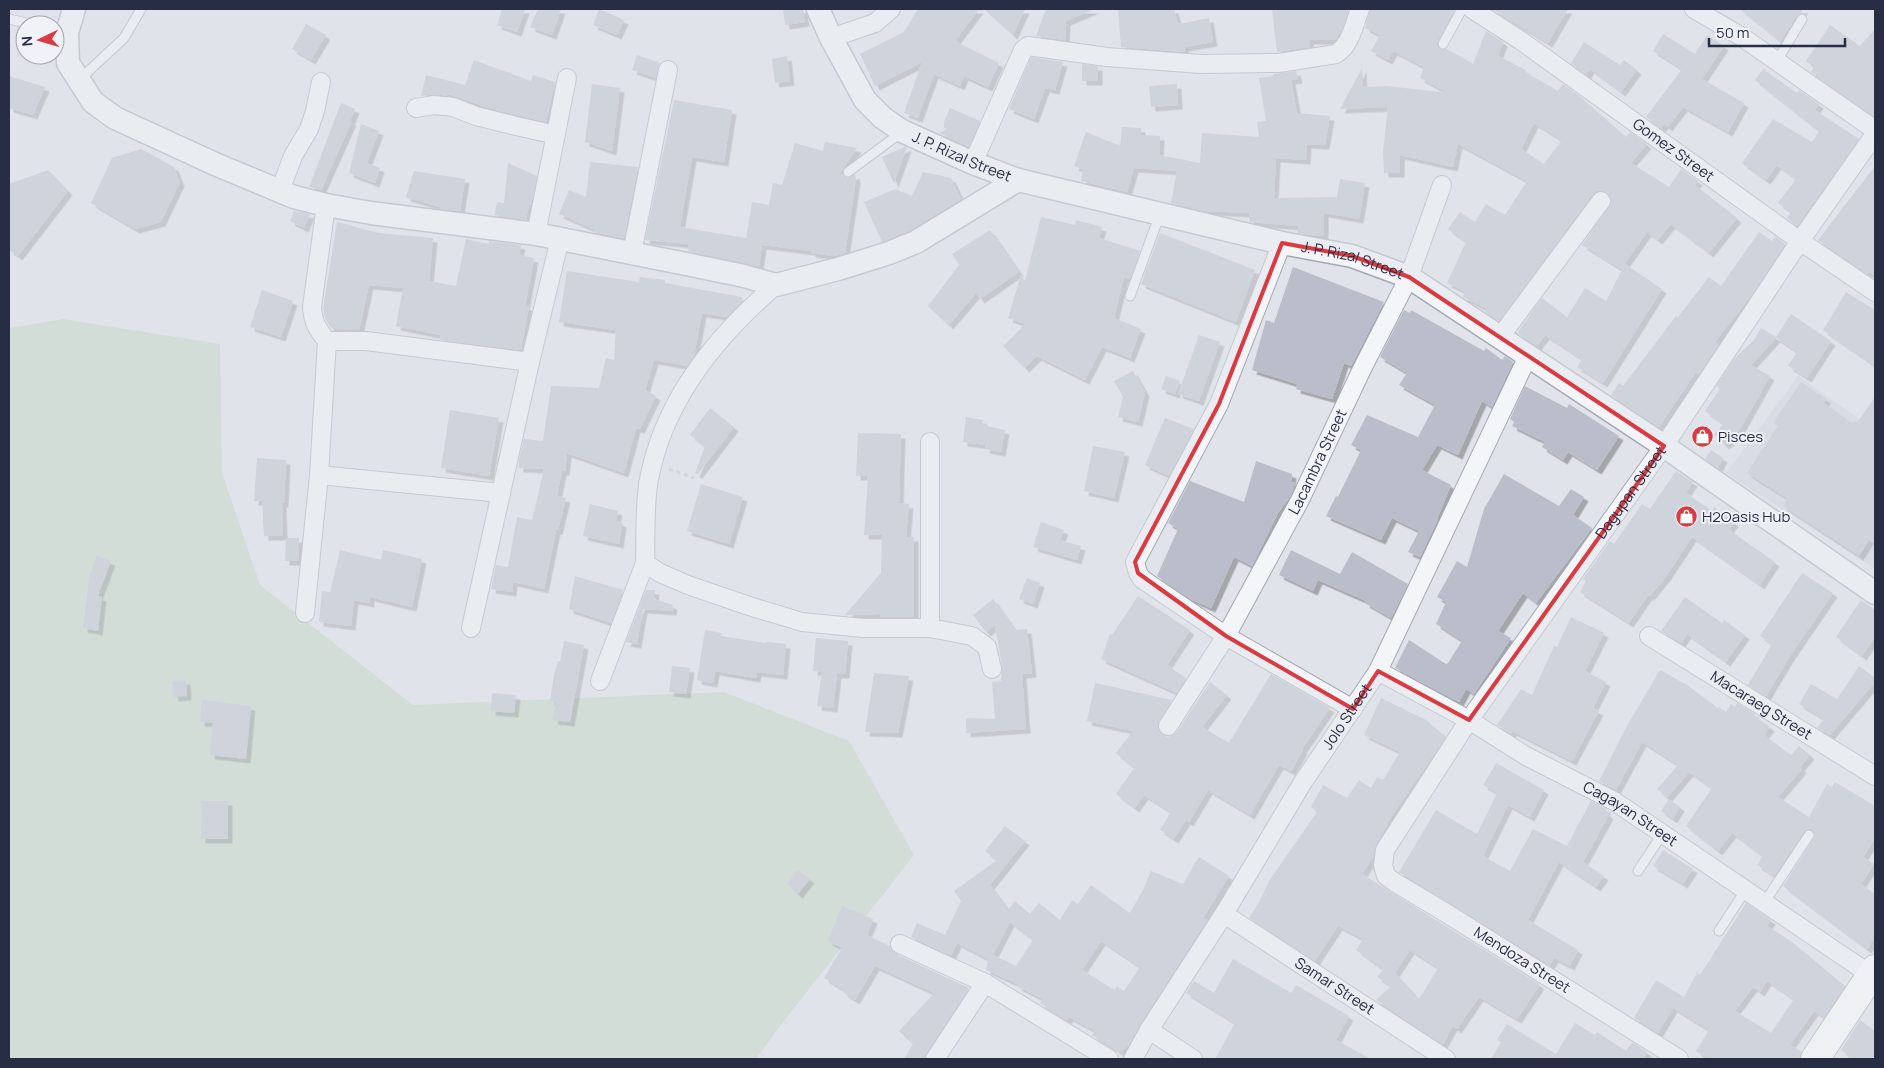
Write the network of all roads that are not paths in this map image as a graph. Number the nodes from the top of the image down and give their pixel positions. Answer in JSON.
{"nodes":[{"id":1,"x":74,"y":9,"type":"edge"},
{"id":2,"x":141,"y":9,"type":"edge"},
{"id":3,"x":818,"y":9,"type":"edge"},
{"id":4,"x":892,"y":9,"type":"edge"},
{"id":5,"x":1360,"y":9,"type":"edge"},
{"id":6,"x":1462,"y":9,"type":"edge"},
{"id":7,"x":1472,"y":9,"type":"edge"},
{"id":8,"x":1694,"y":9,"type":"edge"},
{"id":9,"x":1802,"y":19,"type":"dead end"},
{"id":10,"x":65,"y":24,"type":"edge"},
{"id":11,"x":831,"y":38,"type":"junction"},
{"id":12,"x":1443,"y":44,"type":"dead end"},
{"id":13,"x":65,"y":49,"type":"edge"},
{"id":14,"x":1777,"y":61,"type":"junction"},
{"id":15,"x":668,"y":70,"type":"dead end"},
{"id":16,"x":567,"y":78,"type":"dead end"},
{"id":17,"x":78,"y":81,"type":"junction"},
{"id":18,"x":321,"y":82,"type":"dead end"},
{"id":19,"x":416,"y":108,"type":"dead end"},
{"id":20,"x":1875,"y":130,"type":"edge"},
{"id":21,"x":902,"y":131,"type":"junction"},
{"id":22,"x":1875,"y":134,"type":"edge"},
{"id":23,"x":556,"y":135,"type":"junction"},
{"id":24,"x":973,"y":164,"type":"junction"},
{"id":25,"x":848,"y":172,"type":"dead end"},
{"id":26,"x":1018,"y":180,"type":"junction"},
{"id":27,"x":1442,"y":185,"type":"dead end"},
{"id":28,"x":280,"y":191,"type":"junction"},
{"id":29,"x":1601,"y":201,"type":"dead end"},
{"id":30,"x":326,"y":205,"type":"junction"},
{"id":31,"x":1160,"y":214,"type":"junction"},
{"id":32,"x":536,"y":234,"type":"junction"},
{"id":33,"x":560,"y":239,"type":"junction"},
{"id":34,"x":1800,"y":241,"type":"junction"},
{"id":35,"x":1282,"y":243,"type":"junction"},
{"id":36,"x":632,"y":253,"type":"junction"},
{"id":37,"x":1409,"y":277,"type":"junction"},
{"id":38,"x":776,"y":285,"type":"junction"},
{"id":39,"x":1875,"y":292,"type":"edge"},
{"id":40,"x":1130,"y":296,"type":"dead end"},
{"id":41,"x":1500,"y":338,"type":"junction"},
{"id":42,"x":327,"y":341,"type":"junction"},
{"id":43,"x":1528,"y":356,"type":"junction"},
{"id":44,"x":530,"y":362,"type":"junction"},
{"id":45,"x":930,"y":442,"type":"dead end"},
{"id":46,"x":1664,"y":446,"type":"junction"},
{"id":47,"x":319,"y":475,"type":"junction"},
{"id":48,"x":501,"y":494,"type":"junction"},
{"id":49,"x":645,"y":563,"type":"junction"},
{"id":50,"x":1875,"y":593,"type":"edge"},
{"id":51,"x":305,"y":613,"type":"dead end"},
{"id":52,"x":471,"y":628,"type":"dead end"},
{"id":53,"x":930,"y":628,"type":"junction"},
{"id":54,"x":1226,"y":636,"type":"junction"},
{"id":55,"x":1649,"y":636,"type":"dead end"},
{"id":56,"x":992,"y":669,"type":"dead end"},
{"id":57,"x":1378,"y":671,"type":"junction"},
{"id":58,"x":600,"y":681,"type":"dead end"},
{"id":59,"x":1353,"y":709,"type":"junction"},
{"id":60,"x":1469,"y":720,"type":"junction"},
{"id":61,"x":1168,"y":726,"type":"dead end"},
{"id":62,"x":1875,"y":776,"type":"edge"},
{"id":63,"x":1663,"y":833,"type":"junction"},
{"id":64,"x":1809,"y":835,"type":"dead end"},
{"id":65,"x":1385,"y":850,"type":"joint"},
{"id":66,"x":1638,"y":871,"type":"dead end"},
{"id":67,"x":1746,"y":890,"type":"junction"},
{"id":68,"x":1764,"y":903,"type":"junction"},
{"id":69,"x":1224,"y":914,"type":"junction"},
{"id":70,"x":1719,"y":930,"type":"dead end"},
{"id":71,"x":900,"y":944,"type":"dead end"},
{"id":72,"x":1873,"y":972,"type":"edge"},
{"id":73,"x":985,"y":983,"type":"junction"},
{"id":74,"x":1149,"y":1030,"type":"junction"},
{"id":75,"x":935,"y":1059,"type":"edge"},
{"id":76,"x":1109,"y":1059,"type":"edge"},
{"id":77,"x":1133,"y":1059,"type":"edge"},
{"id":78,"x":1194,"y":1059,"type":"edge"},
{"id":79,"x":1446,"y":1059,"type":"edge"},
{"id":80,"x":1679,"y":1059,"type":"edge"},
{"id":81,"x":1815,"y":1059,"type":"edge"}],
"edges":[{"from":1,"to":10,"type":"street"},
{"from":2,"to":17,"type":"lane"},
{"from":3,"to":11,"type":"street","name":"J. P. Rizal Street"},
{"from":4,"to":11,"type":"street"},
{"from":5,"to":24,"type":"street"},
{"from":6,"to":12,"type":"lane"},
{"from":7,"to":34,"type":"street","name":"Gomez Street"},
{"from":8,"to":14,"type":"street"},
{"from":9,"to":14,"type":"lane"},
{"from":11,"to":21,"type":"street","name":"J. P. Rizal Street"},
{"from":13,"to":17,"type":"street"},
{"from":14,"to":20,"type":"street"},
{"from":15,"to":36,"type":"street"},
{"from":16,"to":23,"type":"street"},
{"from":17,"to":28,"type":"street"},
{"from":18,"to":28,"type":"street"},
{"from":19,"to":23,"type":"street"},
{"from":21,"to":24,"type":"street","name":"J. P. Rizal Street"},
{"from":21,"to":25,"type":"lane"},
{"from":22,"to":34,"type":"street","name":"Dagupan Street"},
{"from":23,"to":32,"type":"street"},
{"from":24,"to":26,"type":"street","name":"J. P. Rizal Street"},
{"from":26,"to":31,"type":"street","name":"J. P. Rizal Street"},
{"from":26,"to":38,"type":"street"},
{"from":27,"to":37,"type":"street","name":"Lacambra Street"},
{"from":28,"to":30,"type":"street"},
{"from":29,"to":41,"type":"street"},
{"from":30,"to":32,"type":"street"},
{"from":30,"to":42,"type":"street"},
{"from":31,"to":35,"type":"street","name":"J. P. Rizal Street"},
{"from":31,"to":40,"type":"lane"},
{"from":32,"to":33,"type":"street"},
{"from":33,"to":36,"type":"street"},
{"from":33,"to":44,"type":"street"},
{"from":34,"to":39,"type":"street","name":"Gomez Street"},
{"from":34,"to":46,"type":"street","name":"Dagupan Street"},
{"from":35,"to":37,"type":"street","name":"J. P. Rizal Street"},
{"from":35,"to":54,"type":"street"},
{"from":36,"to":38,"type":"street"},
{"from":37,"to":41,"type":"street","name":"J. P. Rizal Street"},
{"from":37,"to":54,"type":"street","name":"Lacambra Street"},
{"from":38,"to":49,"type":"street"},
{"from":41,"to":43,"type":"street","name":"J. P. Rizal Street"},
{"from":42,"to":44,"type":"street"},
{"from":42,"to":47,"type":"street"},
{"from":43,"to":46,"type":"street","name":"J. P. Rizal Street"},
{"from":43,"to":57,"type":"street","name":"Jolo Street"},
{"from":44,"to":48,"type":"street"},
{"from":45,"to":53,"type":"street"},
{"from":46,"to":50,"type":"street","name":"J. P. Rizal Street"},
{"from":46,"to":60,"type":"street","name":"Dagupan Street"},
{"from":47,"to":48,"type":"street"},
{"from":47,"to":51,"type":"street"},
{"from":48,"to":52,"type":"street"},
{"from":49,"to":53,"type":"street"},
{"from":49,"to":58,"type":"street"},
{"from":53,"to":56,"type":"street"},
{"from":54,"to":59,"type":"street"},
{"from":54,"to":61,"type":"street","name":"Lacambra Street"},
{"from":55,"to":62,"type":"street","name":"Macaraeg Street"},
{"from":57,"to":59,"type":"street","name":"Jolo Street"},
{"from":57,"to":60,"type":"street","name":"Cagayan Street"},
{"from":59,"to":69,"type":"street","name":"Jolo Street"},
{"from":60,"to":63,"type":"street","name":"Cagayan Street"},
{"from":60,"to":65,"type":"street","name":"Dagupan Street"},
{"from":63,"to":66,"type":"lane"},
{"from":63,"to":67,"type":"street","name":"Cagayan Street"},
{"from":64,"to":68,"type":"lane"},
{"from":65,"to":80,"type":"street","name":"Mendoza Street"},
{"from":67,"to":68,"type":"street","name":"Cagayan Street"},
{"from":67,"to":70,"type":"lane"},
{"from":68,"to":72,"type":"street","name":"Cagayan Street"},
{"from":69,"to":74,"type":"street","name":"Jolo Street"},
{"from":69,"to":79,"type":"street","name":"Samar Street"},
{"from":71,"to":73,"type":"street"},
{"from":72,"to":81,"type":"main road"},
{"from":73,"to":75,"type":"street"},
{"from":73,"to":76,"type":"street"},
{"from":74,"to":77,"type":"street","name":"Jolo Street"},
{"from":74,"to":78,"type":"street"}]}
